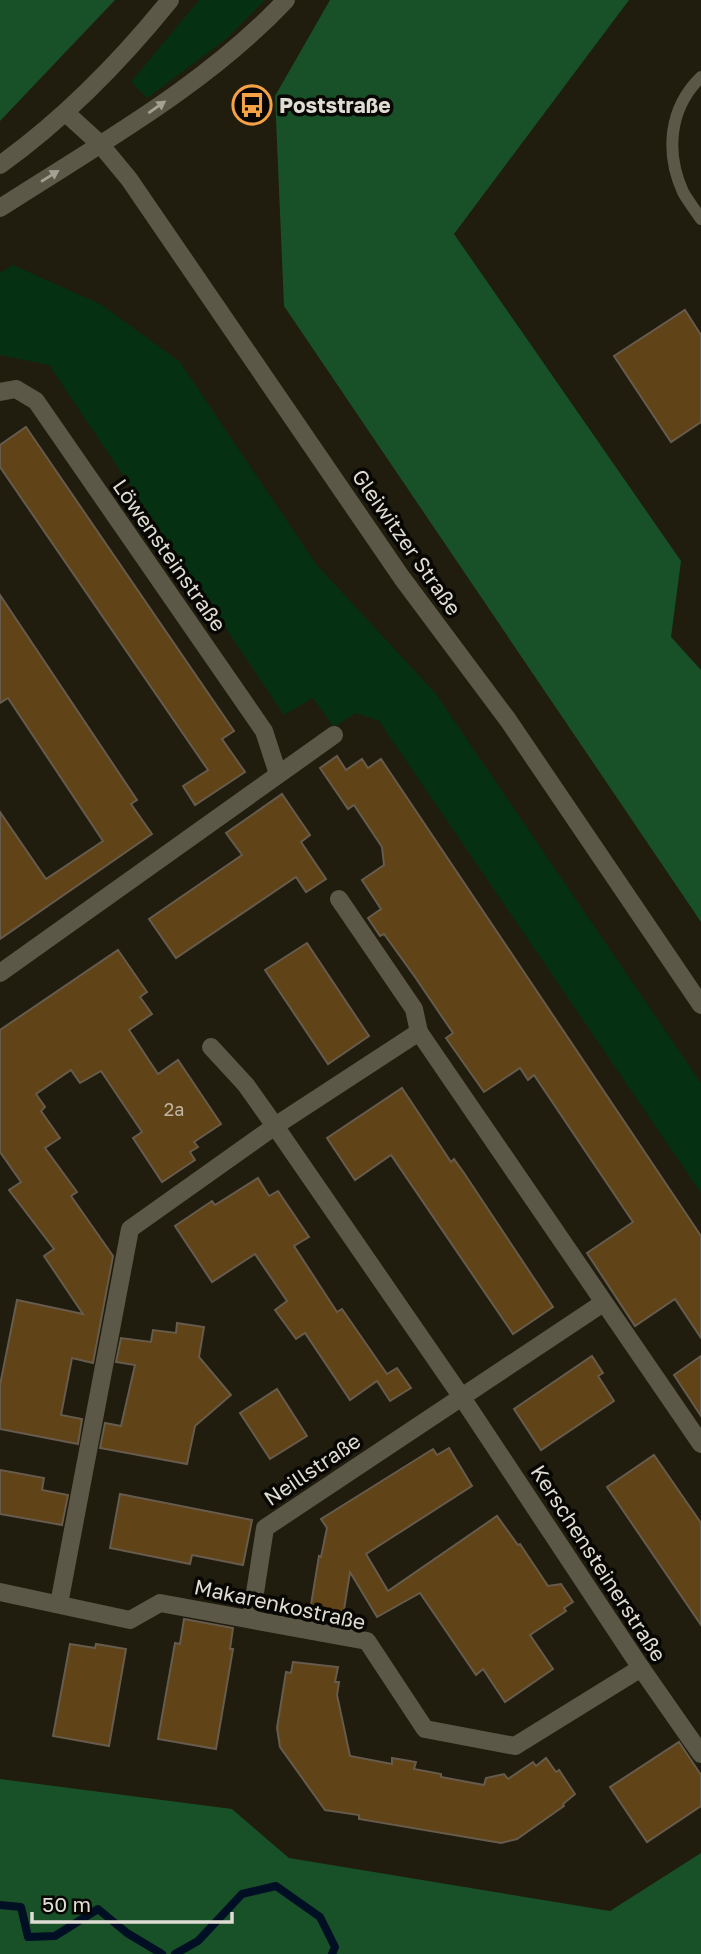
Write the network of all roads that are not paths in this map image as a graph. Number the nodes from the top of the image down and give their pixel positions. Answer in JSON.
{"nodes":[{"id":1,"x":170,"y":0,"type":"edge"},
{"id":2,"x":286,"y":0,"type":"edge"},
{"id":3,"x":701,"y":77,"type":"edge"},
{"id":4,"x":66,"y":113,"type":"junction"},
{"id":5,"x":100,"y":144,"type":"junction"},
{"id":6,"x":0,"y":165,"type":"edge"},
{"id":7,"x":0,"y":208,"type":"edge"},
{"id":8,"x":701,"y":219,"type":"edge"},
{"id":9,"x":0,"y":392,"type":"edge"},
{"id":10,"x":334,"y":736,"type":"dead end"},
{"id":11,"x":278,"y":774,"type":"junction"},
{"id":12,"x":339,"y":899,"type":"dead end"},
{"id":13,"x":0,"y":973,"type":"edge"},
{"id":14,"x":701,"y":1005,"type":"edge"},
{"id":15,"x":419,"y":1032,"type":"junction"},
{"id":16,"x":211,"y":1047,"type":"dead end"},
{"id":17,"x":275,"y":1125,"type":"junction"},
{"id":18,"x":603,"y":1303,"type":"junction"},
{"id":19,"x":461,"y":1396,"type":"junction"},
{"id":20,"x":701,"y":1444,"type":"edge"},
{"id":21,"x":0,"y":1592,"type":"edge"},
{"id":22,"x":59,"y":1604,"type":"junction"},
{"id":23,"x":251,"y":1619,"type":"junction"},
{"id":24,"x":641,"y":1668,"type":"junction"},
{"id":25,"x":701,"y":1754,"type":"edge"}],
"edges":[{"from":1,"to":4,"type":"street"},
{"from":5,"to":2,"type":"street","one_way":true},
{"from":3,"to":8,"type":"lane"},
{"from":4,"to":5,"type":"street","name":"Gleiwitzer Straße"},
{"from":4,"to":6,"type":"street"},
{"from":7,"to":5,"type":"street","one_way":true},
{"from":5,"to":14,"type":"street","name":"Gleiwitzer Straße"},
{"from":9,"to":11,"type":"street","name":"Löwensteinstraße"},
{"from":10,"to":11,"type":"street"},
{"from":11,"to":13,"type":"street"},
{"from":12,"to":15,"type":"street"},
{"from":15,"to":17,"type":"street"},
{"from":15,"to":18,"type":"street"},
{"from":16,"to":17,"type":"street","name":"Kerschensteinerstraße"},
{"from":17,"to":19,"type":"street","name":"Kerschensteinerstraße"},
{"from":17,"to":22,"type":"street"},
{"from":18,"to":19,"type":"street"},
{"from":18,"to":20,"type":"street"},
{"from":19,"to":23,"type":"street","name":"Neillstraße"},
{"from":19,"to":24,"type":"street","name":"Kerschensteinerstraße"},
{"from":21,"to":22,"type":"street","name":"Makarenkostraße"},
{"from":22,"to":23,"type":"street","name":"Makarenkostraße"},
{"from":23,"to":24,"type":"street","name":"Makarenkostraße"},
{"from":24,"to":25,"type":"street","name":"Kerschensteinerstraße"}]}
